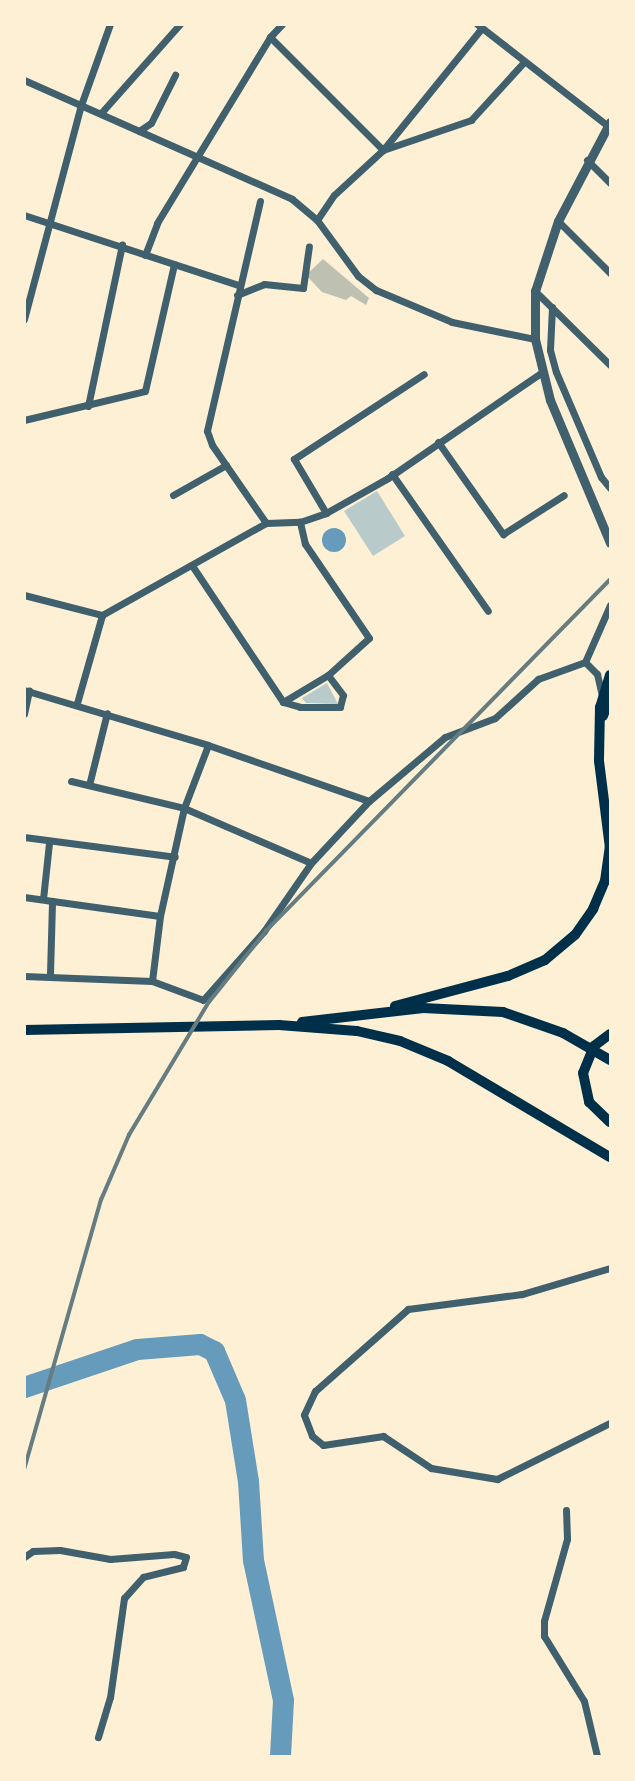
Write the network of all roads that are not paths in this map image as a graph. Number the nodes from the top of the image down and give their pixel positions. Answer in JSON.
{"nodes":[{"id":1,"x":110,"y":24,"type":"edge"},
{"id":2,"x":180,"y":24,"type":"edge"},
{"id":3,"x":282,"y":24,"type":"edge"},
{"id":4,"x":479,"y":27,"type":"edge"},
{"id":5,"x":270,"y":37,"type":"junction"},
{"id":6,"x":523,"y":63,"type":"junction"},
{"id":7,"x":175,"y":75,"type":"dead end"},
{"id":8,"x":24,"y":79,"type":"edge"},
{"id":9,"x":81,"y":105,"type":"junction"},
{"id":10,"x":101,"y":113,"type":"junction"},
{"id":11,"x":609,"y":124,"type":"edge"},
{"id":12,"x":139,"y":131,"type":"junction"},
{"id":13,"x":383,"y":150,"type":"junction"},
{"id":14,"x":197,"y":158,"type":"junction"},
{"id":15,"x":587,"y":160,"type":"junction"},
{"id":16,"x":611,"y":183,"type":"edge"},
{"id":17,"x":260,"y":201,"type":"dead end"},
{"id":18,"x":24,"y":215,"type":"edge"},
{"id":19,"x":317,"y":220,"type":"junction"},
{"id":20,"x":558,"y":222,"type":"junction"},
{"id":21,"x":48,"y":225,"type":"junction"},
{"id":22,"x":122,"y":244,"type":"junction"},
{"id":23,"x":309,"y":246,"type":"dead end"},
{"id":24,"x":145,"y":255,"type":"junction"},
{"id":25,"x":174,"y":264,"type":"junction"},
{"id":26,"x":611,"y":272,"type":"edge"},
{"id":27,"x":238,"y":285,"type":"junction"},
{"id":28,"x":535,"y":291,"type":"junction"},
{"id":29,"x":28,"y":293,"type":"edge"},
{"id":30,"x":237,"y":295,"type":"junction"},
{"id":31,"x":552,"y":307,"type":"junction"},
{"id":32,"x":24,"y":319,"type":"edge"},
{"id":33,"x":535,"y":340,"type":"junction"},
{"id":34,"x":611,"y":365,"type":"edge"},
{"id":35,"x":542,"y":372,"type":"junction"},
{"id":36,"x":424,"y":374,"type":"dead end"},
{"id":37,"x":88,"y":406,"type":"junction"},
{"id":38,"x":24,"y":420,"type":"edge"},
{"id":39,"x":438,"y":442,"type":"junction"},
{"id":40,"x":226,"y":465,"type":"junction"},
{"id":41,"x":392,"y":474,"type":"junction"},
{"id":42,"x":611,"y":488,"type":"edge"},
{"id":43,"x":173,"y":495,"type":"dead end"},
{"id":44,"x":564,"y":495,"type":"dead end"},
{"id":45,"x":326,"y":513,"type":"junction"},
{"id":46,"x":300,"y":522,"type":"junction"},
{"id":47,"x":266,"y":523,"type":"junction"},
{"id":48,"x":611,"y":543,"type":"edge"},
{"id":49,"x":193,"y":567,"type":"junction"},
{"id":50,"x":24,"y":595,"type":"edge"},
{"id":51,"x":611,"y":605,"type":"edge"},
{"id":52,"x":488,"y":611,"type":"dead end"},
{"id":53,"x":102,"y":615,"type":"junction"},
{"id":54,"x":585,"y":662,"type":"junction"},
{"id":55,"x":328,"y":675,"type":"junction"},
{"id":56,"x":611,"y":675,"type":"edge"},
{"id":57,"x":27,"y":691,"type":"edge"},
{"id":58,"x":606,"y":698,"type":"edge"},
{"id":59,"x":283,"y":702,"type":"junction"},
{"id":60,"x":77,"y":703,"type":"junction"},
{"id":61,"x":107,"y":713,"type":"junction"},
{"id":62,"x":24,"y":714,"type":"edge"},
{"id":63,"x":208,"y":745,"type":"junction"},
{"id":64,"x":71,"y":781,"type":"dead end"},
{"id":65,"x":89,"y":785,"type":"junction"},
{"id":66,"x":369,"y":801,"type":"junction"},
{"id":67,"x":184,"y":808,"type":"junction"},
{"id":68,"x":24,"y":837,"type":"edge"},
{"id":69,"x":49,"y":843,"type":"junction"},
{"id":70,"x":610,"y":847,"type":"edge"},
{"id":71,"x":175,"y":857,"type":"junction"},
{"id":72,"x":311,"y":863,"type":"junction"},
{"id":73,"x":24,"y":897,"type":"edge"},
{"id":74,"x":43,"y":899,"type":"junction"},
{"id":75,"x":52,"y":901,"type":"junction"},
{"id":76,"x":160,"y":916,"type":"junction"},
{"id":77,"x":50,"y":974,"type":"junction"},
{"id":78,"x":24,"y":976,"type":"edge"},
{"id":79,"x":152,"y":981,"type":"junction"},
{"id":80,"x":366,"y":1013,"type":"junction"},
{"id":81,"x":279,"y":1025,"type":"junction"},
{"id":82,"x":24,"y":1030,"type":"edge"},
{"id":83,"x":609,"y":1033,"type":"edge"},
{"id":84,"x":611,"y":1060,"type":"edge"},
{"id":85,"x":611,"y":1122,"type":"edge"},
{"id":86,"x":611,"y":1157,"type":"edge"},
{"id":87,"x":611,"y":1268,"type":"edge"},
{"id":88,"x":611,"y":1423,"type":"edge"},
{"id":89,"x":566,"y":1510,"type":"dead end"},
{"id":90,"x":24,"y":1557,"type":"edge"},
{"id":91,"x":98,"y":1737,"type":"dead end"},
{"id":92,"x":597,"y":1756,"type":"edge"}],
"edges":[{"from":1,"to":9,"type":"street"},
{"from":2,"to":10,"type":"street"},
{"from":3,"to":5,"type":"street"},
{"from":4,"to":6,"type":"street"},
{"from":4,"to":13,"type":"street"},
{"from":5,"to":13,"type":"street"},
{"from":5,"to":14,"type":"street"},
{"from":6,"to":11,"type":"street"},
{"from":6,"to":13,"type":"street"},
{"from":7,"to":12,"type":"street"},
{"from":8,"to":9,"type":"street"},
{"from":9,"to":10,"type":"street"},
{"from":9,"to":21,"type":"street"},
{"from":10,"to":12,"type":"street"},
{"from":11,"to":15,"type":"street"},
{"from":12,"to":14,"type":"street"},
{"from":13,"to":19,"type":"street"},
{"from":14,"to":19,"type":"street"},
{"from":14,"to":24,"type":"street"},
{"from":15,"to":16,"type":"street"},
{"from":15,"to":20,"type":"street"},
{"from":17,"to":27,"type":"street"},
{"from":18,"to":21,"type":"street"},
{"from":19,"to":33,"type":"street"},
{"from":20,"to":26,"type":"street"},
{"from":20,"to":28,"type":"street"},
{"from":21,"to":22,"type":"street"},
{"from":21,"to":29,"type":"street"},
{"from":22,"to":24,"type":"street"},
{"from":22,"to":37,"type":"street"},
{"from":23,"to":30,"type":"street"},
{"from":24,"to":25,"type":"street"},
{"from":25,"to":27,"type":"street"},
{"from":25,"to":37,"type":"street"},
{"from":27,"to":30,"type":"street"},
{"from":28,"to":31,"type":"street"},
{"from":28,"to":33,"type":"street"},
{"from":29,"to":32,"type":"street"},
{"from":30,"to":40,"type":"street"},
{"from":31,"to":34,"type":"street"},
{"from":31,"to":42,"type":"street"},
{"from":33,"to":35,"type":"street"},
{"from":35,"to":39,"type":"street"},
{"from":35,"to":48,"type":"street"},
{"from":36,"to":45,"type":"street"},
{"from":37,"to":38,"type":"street"},
{"from":39,"to":41,"type":"street"},
{"from":39,"to":44,"type":"street"},
{"from":40,"to":43,"type":"street"},
{"from":40,"to":47,"type":"street"},
{"from":41,"to":45,"type":"street"},
{"from":41,"to":52,"type":"street"},
{"from":45,"to":46,"type":"street"},
{"from":46,"to":47,"type":"street"},
{"from":46,"to":55,"type":"street"},
{"from":47,"to":49,"type":"street"},
{"from":49,"to":53,"type":"street"},
{"from":49,"to":59,"type":"street"},
{"from":50,"to":53,"type":"street"},
{"from":51,"to":54,"type":"street"},
{"from":53,"to":60,"type":"street"},
{"from":54,"to":58,"type":"street"},
{"from":54,"to":66,"type":"street"},
{"from":55,"to":59,"type":"street"},
{"from":55,"to":59,"type":"street"},
{"from":56,"to":58,"type":"main road"},
{"from":57,"to":60,"type":"street"},
{"from":57,"to":62,"type":"street"},
{"from":58,"to":70,"type":"main road"},
{"from":60,"to":61,"type":"street"},
{"from":61,"to":63,"type":"street"},
{"from":61,"to":65,"type":"street"},
{"from":63,"to":66,"type":"street"},
{"from":63,"to":67,"type":"street"},
{"from":64,"to":65,"type":"street"},
{"from":65,"to":67,"type":"street"},
{"from":66,"to":72,"type":"street"},
{"from":67,"to":71,"type":"street"},
{"from":67,"to":72,"type":"street"},
{"from":68,"to":69,"type":"street"},
{"from":69,"to":71,"type":"street"},
{"from":69,"to":74,"type":"street"},
{"from":70,"to":80,"type":"main road"},
{"from":71,"to":76,"type":"street"},
{"from":72,"to":79,"type":"street"},
{"from":73,"to":74,"type":"street"},
{"from":74,"to":75,"type":"street"},
{"from":75,"to":76,"type":"street"},
{"from":75,"to":77,"type":"street"},
{"from":76,"to":79,"type":"street"},
{"from":77,"to":78,"type":"street"},
{"from":77,"to":79,"type":"street"},
{"from":80,"to":81,"type":"main road"},
{"from":80,"to":84,"type":"main road"},
{"from":81,"to":82,"type":"main road"},
{"from":81,"to":86,"type":"main road"},
{"from":83,"to":85,"type":"main road"},
{"from":87,"to":88,"type":"street"},
{"from":89,"to":92,"type":"street"},
{"from":90,"to":91,"type":"street"}]}
